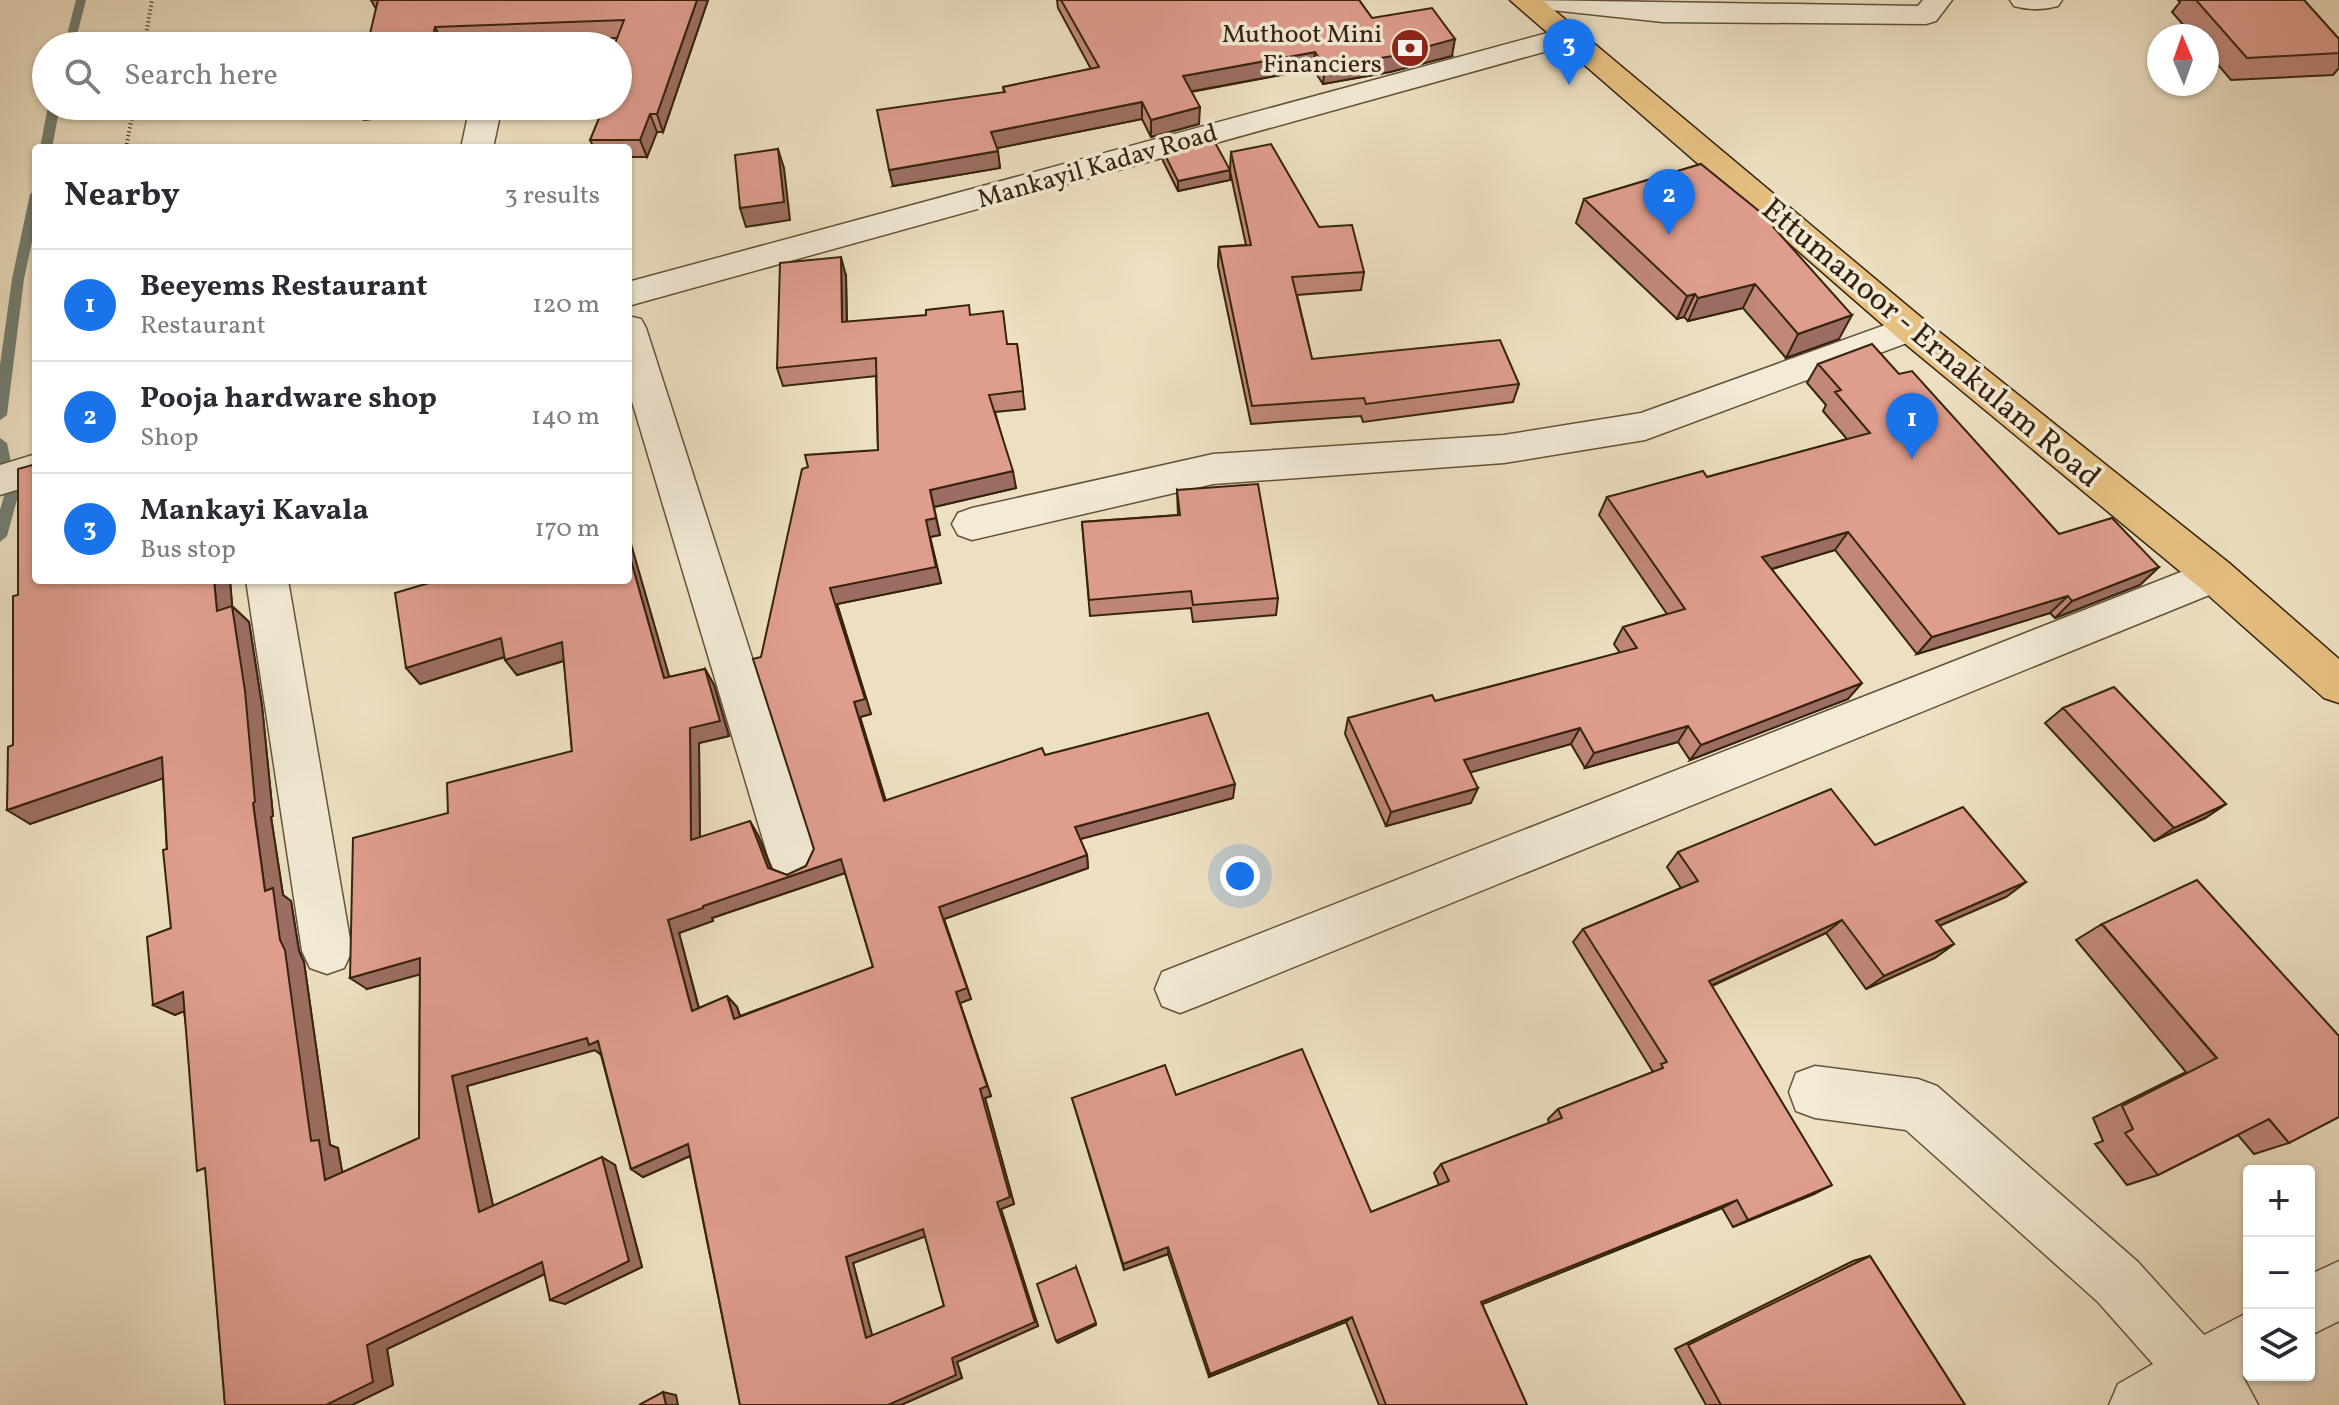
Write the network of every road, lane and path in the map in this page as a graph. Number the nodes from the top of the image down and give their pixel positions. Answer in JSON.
{"nodes":[{"id":1,"x":152,"y":0,"type":"edge"},
{"id":2,"x":1524,"y":0,"type":"edge"},
{"id":3,"x":1542,"y":0,"type":"edge"},
{"id":4,"x":1938,"y":0,"type":"edge"},
{"id":5,"x":2024,"y":0,"type":"edge"},
{"id":6,"x":2048,"y":0,"type":"edge"},
{"id":7,"x":146,"y":32,"type":"edge"},
{"id":8,"x":1566,"y":37,"type":"junction"},
{"id":9,"x":131,"y":120,"type":"edge"},
{"id":10,"x":483,"y":120,"type":"edge"},
{"id":11,"x":127,"y":144,"type":"edge"},
{"id":12,"x":478,"y":144,"type":"edge"},
{"id":13,"x":632,"y":294,"type":"edge"},
{"id":14,"x":632,"y":302,"type":"edge"},
{"id":15,"x":1910,"y":328,"type":"junction"},
{"id":16,"x":972,"y":524,"type":"dead end"},
{"id":17,"x":2214,"y":575,"type":"junction"},
{"id":18,"x":268,"y":584,"type":"edge"},
{"id":19,"x":2339,"y":685,"type":"edge"},
{"id":20,"x":794,"y":863,"type":"dead end"},
{"id":21,"x":327,"y":951,"type":"dead end"},
{"id":22,"x":1180,"y":989,"type":"dead end"},
{"id":23,"x":1815,"y":1092,"type":"dead end"},
{"id":24,"x":2339,"y":1289,"type":"edge"},
{"id":25,"x":2315,"y":1303,"type":"edge"},
{"id":26,"x":2243,"y":1349,"type":"edge"},
{"id":27,"x":2213,"y":1388,"type":"edge"},
{"id":28,"x":2139,"y":1405,"type":"edge"}],
"edges":[{"from":1,"to":7,"type":"path"},
{"from":2,"to":8,"type":"main road","name":"Ettumanoor - Ernakulam Road"},
{"from":3,"to":4,"type":"street"},
{"from":5,"to":6,"type":"street"},
{"from":8,"to":13,"type":"street","name":"Mankayil Kadav Road"},
{"from":8,"to":15,"type":"main road","name":"Ettumanoor - Ernakulam Road"},
{"from":9,"to":11,"type":"path"},
{"from":10,"to":12,"type":"street"},
{"from":14,"to":20,"type":"street"},
{"from":15,"to":16,"type":"street"},
{"from":15,"to":17,"type":"main road","name":"Ettumanoor - Ernakulam Road"},
{"from":17,"to":19,"type":"main road","name":"Ettumanoor - Ernakulam Road"},
{"from":17,"to":22,"type":"street"},
{"from":18,"to":21,"type":"street"},
{"from":23,"to":27,"type":"street"},
{"from":24,"to":25,"type":"street"},
{"from":26,"to":27,"type":"street"},
{"from":27,"to":28,"type":"street"}]}
